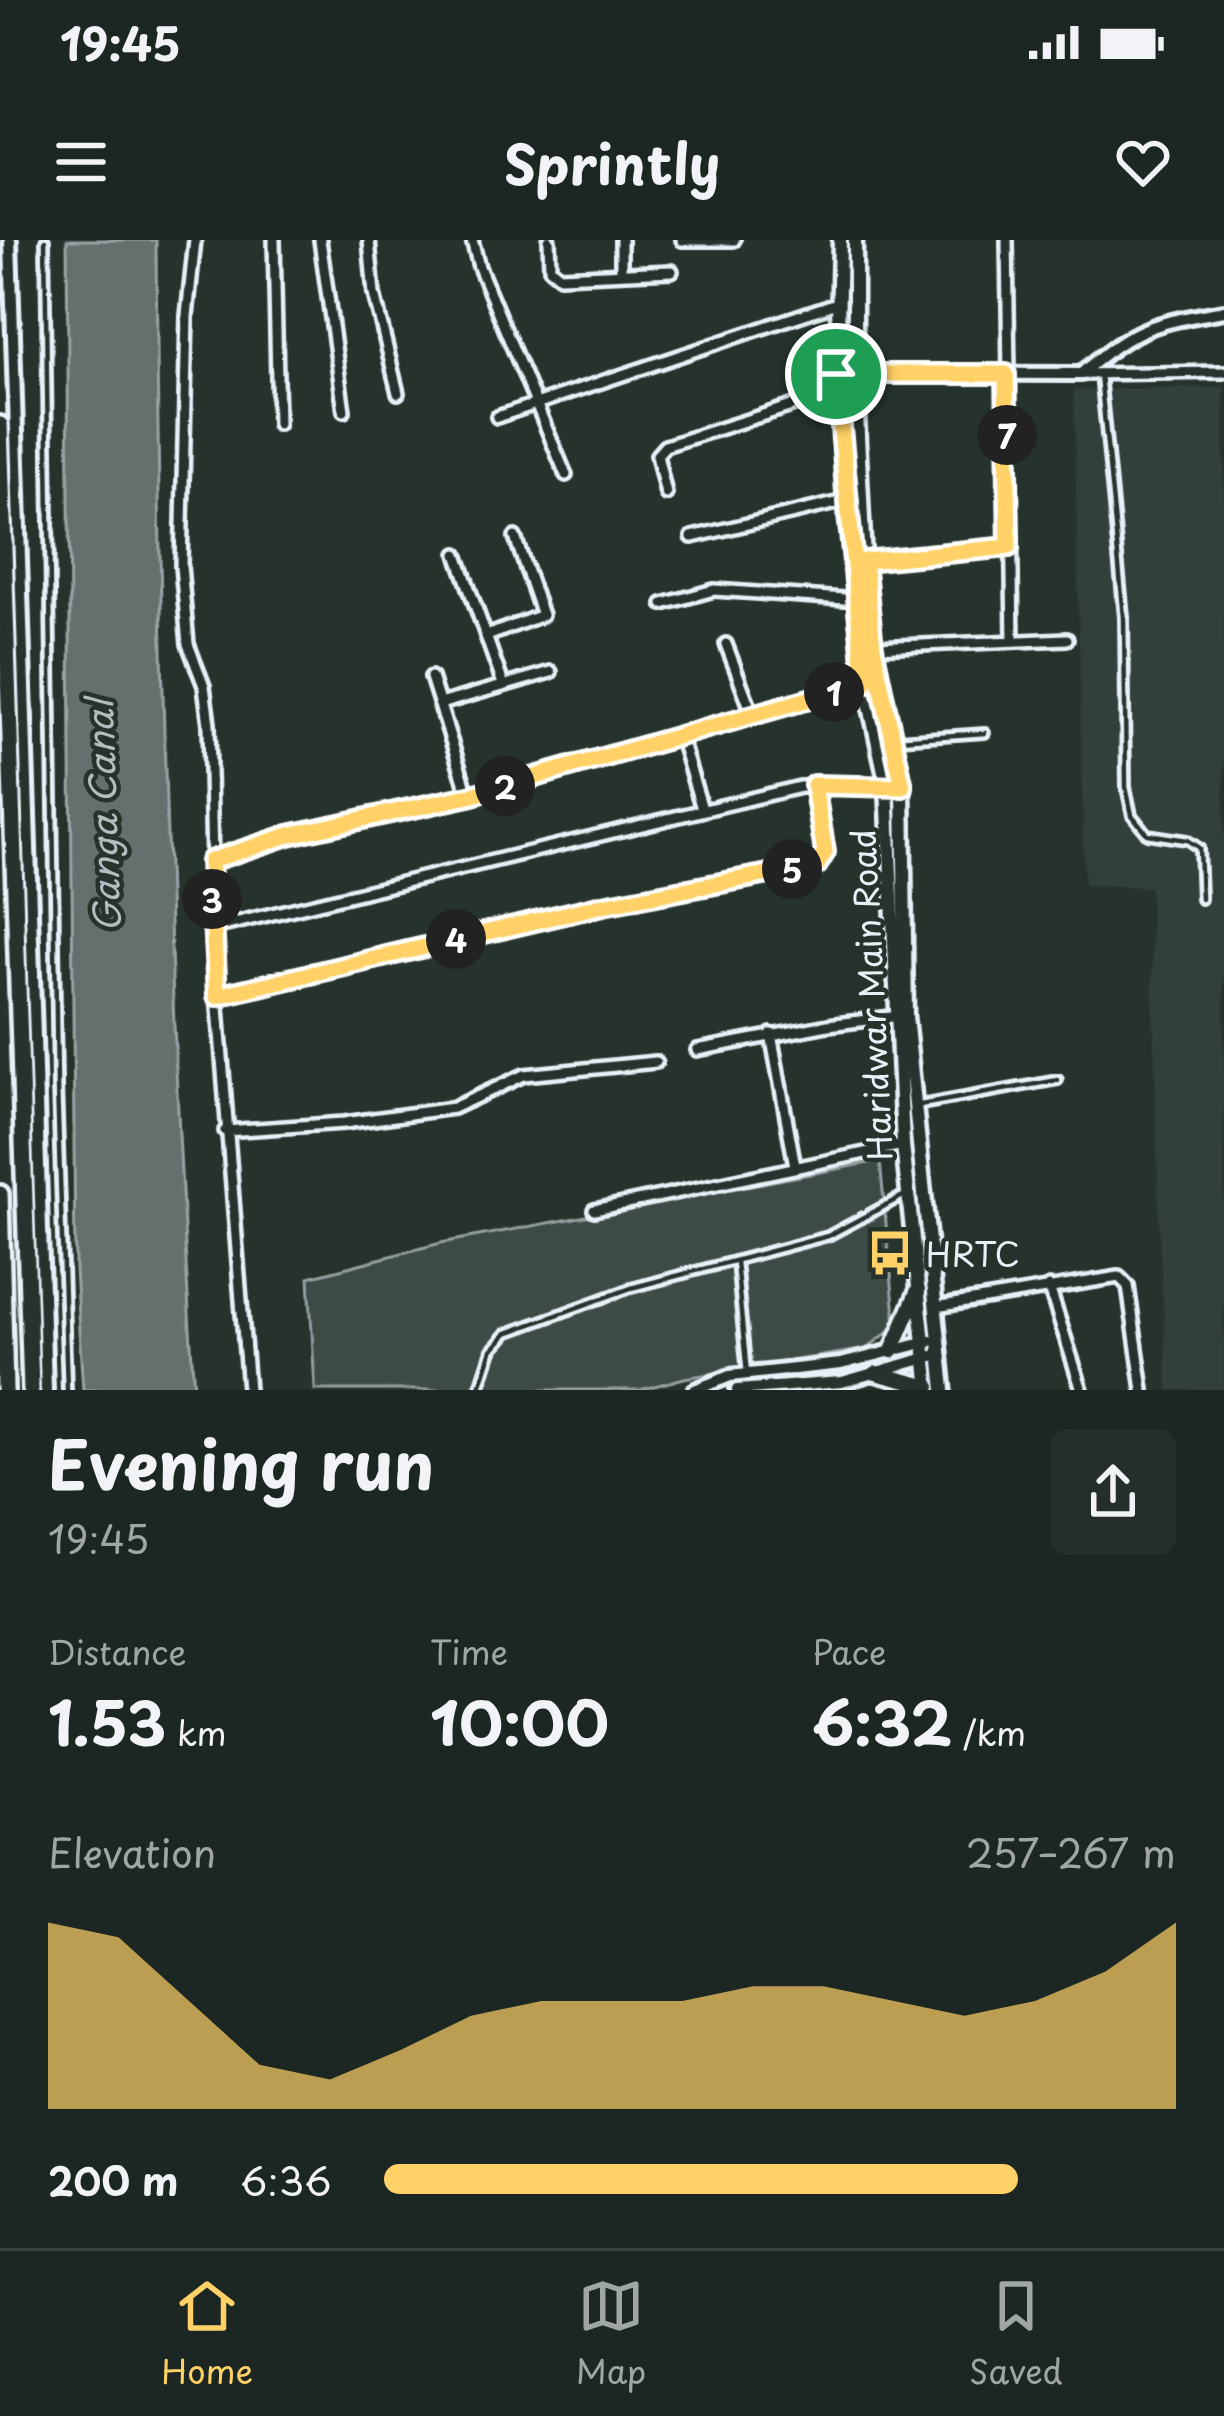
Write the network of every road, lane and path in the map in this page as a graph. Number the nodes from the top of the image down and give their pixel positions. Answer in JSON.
{"nodes":[{"id":1,"x":10,"y":240,"type":"edge"},
{"id":2,"x":45,"y":240,"type":"edge"},
{"id":3,"x":195,"y":240,"type":"edge"},
{"id":4,"x":274,"y":240,"type":"edge"},
{"id":5,"x":320,"y":240,"type":"edge"},
{"id":6,"x":369,"y":240,"type":"edge"},
{"id":7,"x":472,"y":240,"type":"edge"},
{"id":8,"x":549,"y":240,"type":"edge"},
{"id":9,"x":621,"y":240,"type":"edge"},
{"id":10,"x":682,"y":240,"type":"edge"},
{"id":11,"x":734,"y":240,"type":"edge"},
{"id":12,"x":840,"y":240,"type":"edge"},
{"id":13,"x":855,"y":240,"type":"edge"},
{"id":14,"x":1007,"y":240,"type":"edge"},
{"id":15,"x":672,"y":271,"type":"dead end"},
{"id":16,"x":621,"y":272,"type":"junction"},
{"id":17,"x":837,"y":303,"type":"junction"},
{"id":18,"x":1224,"y":311,"type":"edge"},
{"id":19,"x":1224,"y":372,"type":"edge"},
{"id":20,"x":855,"y":373,"type":"junction"},
{"id":21,"x":836,"y":374,"type":"junction"},
{"id":22,"x":1006,"y":374,"type":"junction"},
{"id":23,"x":1081,"y":374,"type":"junction"},
{"id":24,"x":1100,"y":374,"type":"junction"},
{"id":25,"x":838,"y":391,"type":"junction"},
{"id":26,"x":398,"y":393,"type":"dead end"},
{"id":27,"x":538,"y":404,"type":"junction"},
{"id":28,"x":344,"y":411,"type":"dead end"},
{"id":29,"x":497,"y":417,"type":"dead end"},
{"id":30,"x":278,"y":424,"type":"dead end"},
{"id":31,"x":0,"y":425,"type":"edge"},
{"id":32,"x":566,"y":475,"type":"dead end"},
{"id":33,"x":666,"y":494,"type":"dead end"},
{"id":34,"x":845,"y":501,"type":"junction"},
{"id":35,"x":514,"y":537,"type":"dead end"},
{"id":36,"x":692,"y":537,"type":"dead end"},
{"id":37,"x":1009,"y":547,"type":"junction"},
{"id":38,"x":457,"y":554,"type":"dead end"},
{"id":39,"x":864,"y":561,"type":"junction"},
{"id":40,"x":861,"y":601,"type":"junction"},
{"id":41,"x":663,"y":604,"type":"dead end"},
{"id":42,"x":488,"y":637,"type":"junction"},
{"id":43,"x":1066,"y":639,"type":"dead end"},
{"id":44,"x":1013,"y":641,"type":"junction"},
{"id":45,"x":726,"y":644,"type":"dead end"},
{"id":46,"x":873,"y":647,"type":"junction"},
{"id":47,"x":551,"y":672,"type":"dead end"},
{"id":48,"x":430,"y":677,"type":"dead end"},
{"id":49,"x":865,"y":683,"type":"junction"},
{"id":50,"x":503,"y":684,"type":"junction"},
{"id":51,"x":440,"y":704,"type":"junction"},
{"id":52,"x":753,"y":715,"type":"junction"},
{"id":53,"x":986,"y":733,"type":"dead end"},
{"id":54,"x":680,"y":736,"type":"junction"},
{"id":55,"x":892,"y":740,"type":"junction"},
{"id":56,"x":814,"y":785,"type":"junction"},
{"id":57,"x":887,"y":785,"type":"junction"},
{"id":58,"x":903,"y":787,"type":"junction"},
{"id":59,"x":469,"y":796,"type":"junction"},
{"id":60,"x":702,"y":809,"type":"junction"},
{"id":61,"x":210,"y":861,"type":"junction"},
{"id":62,"x":1201,"y":899,"type":"dead end"},
{"id":63,"x":214,"y":928,"type":"junction"},
{"id":64,"x":217,"y":996,"type":"junction"},
{"id":65,"x":900,"y":1016,"type":"junction"},
{"id":66,"x":771,"y":1034,"type":"junction"},
{"id":67,"x":697,"y":1050,"type":"dead end"},
{"id":68,"x":656,"y":1062,"type":"dead end"},
{"id":69,"x":1058,"y":1081,"type":"dead end"},
{"id":70,"x":915,"y":1106,"type":"junction"},
{"id":71,"x":225,"y":1131,"type":"junction"},
{"id":72,"x":902,"y":1145,"type":"junction"},
{"id":73,"x":795,"y":1166,"type":"junction"},
{"id":74,"x":908,"y":1193,"type":"junction"},
{"id":75,"x":0,"y":1194,"type":"edge"},
{"id":76,"x":594,"y":1210,"type":"dead end"},
{"id":77,"x":736,"y":1260,"type":"junction"},
{"id":78,"x":1049,"y":1287,"type":"junction"},
{"id":79,"x":918,"y":1290,"type":"junction"},
{"id":80,"x":936,"y":1307,"type":"junction"},
{"id":81,"x":932,"y":1348,"type":"junction"},
{"id":82,"x":892,"y":1351,"type":"junction"},
{"id":83,"x":876,"y":1373,"type":"junction"},
{"id":84,"x":747,"y":1374,"type":"junction"},
{"id":85,"x":934,"y":1389,"type":"edge"},
{"id":86,"x":5,"y":1390,"type":"edge"},
{"id":87,"x":32,"y":1390,"type":"edge"},
{"id":88,"x":46,"y":1390,"type":"edge"},
{"id":89,"x":67,"y":1390,"type":"edge"},
{"id":90,"x":248,"y":1390,"type":"edge"},
{"id":91,"x":478,"y":1390,"type":"edge"},
{"id":92,"x":695,"y":1390,"type":"edge"},
{"id":93,"x":737,"y":1390,"type":"edge"},
{"id":94,"x":1082,"y":1390,"type":"edge"},
{"id":95,"x":1144,"y":1390,"type":"edge"}],
"edges":[{"from":1,"to":88,"type":"street"},
{"from":2,"to":89,"type":"lane"},
{"from":3,"to":61,"type":"street"},
{"from":4,"to":30,"type":"street"},
{"from":5,"to":28,"type":"street"},
{"from":6,"to":26,"type":"street"},
{"from":7,"to":27,"type":"street"},
{"from":8,"to":16,"type":"street"},
{"from":9,"to":16,"type":"street"},
{"from":10,"to":11,"type":"street"},
{"from":12,"to":17,"type":"main road","name":"Haridwar Main Road"},
{"from":13,"to":20,"type":"main road","name":"Haridwar Main Road"},
{"from":14,"to":22,"type":"street"},
{"from":15,"to":16,"type":"street"},
{"from":17,"to":21,"type":"main road","name":"Haridwar Main Road"},
{"from":17,"to":27,"type":"street"},
{"from":18,"to":23,"type":"street"},
{"from":19,"to":24,"type":"street"},
{"from":20,"to":21,"type":"street"},
{"from":20,"to":22,"type":"street"},
{"from":20,"to":39,"type":"main road","name":"Haridwar Main Road"},
{"from":21,"to":25,"type":"main road","name":"Haridwar Main Road"},
{"from":22,"to":23,"type":"street"},
{"from":22,"to":37,"type":"street"},
{"from":23,"to":24,"type":"street"},
{"from":24,"to":62,"type":"lane"},
{"from":25,"to":33,"type":"street"},
{"from":25,"to":34,"type":"main road","name":"Haridwar Main Road"},
{"from":27,"to":29,"type":"street"},
{"from":27,"to":32,"type":"street"},
{"from":31,"to":87,"type":"highway"},
{"from":34,"to":36,"type":"street"},
{"from":34,"to":40,"type":"main road","name":"Haridwar Main Road"},
{"from":35,"to":42,"type":"street"},
{"from":37,"to":39,"type":"street"},
{"from":37,"to":44,"type":"street"},
{"from":38,"to":42,"type":"street"},
{"from":39,"to":40,"type":"main road","name":"Haridwar Main Road"},
{"from":40,"to":41,"type":"street"},
{"from":40,"to":46,"type":"main road","name":"Haridwar Main Road"},
{"from":40,"to":49,"type":"main road","name":"Haridwar Main Road"},
{"from":42,"to":50,"type":"street"},
{"from":43,"to":44,"type":"street"},
{"from":44,"to":46,"type":"street"},
{"from":45,"to":52,"type":"street"},
{"from":46,"to":55,"type":"main road","name":"Haridwar Main Road"},
{"from":47,"to":50,"type":"street"},
{"from":48,"to":51,"type":"street"},
{"from":49,"to":52,"type":"street"},
{"from":49,"to":57,"type":"main road","name":"Haridwar Main Road"},
{"from":50,"to":51,"type":"street"},
{"from":51,"to":59,"type":"street"},
{"from":52,"to":54,"type":"street"},
{"from":53,"to":55,"type":"lane"},
{"from":54,"to":59,"type":"street"},
{"from":54,"to":60,"type":"street"},
{"from":55,"to":58,"type":"main road","name":"Haridwar Main Road"},
{"from":56,"to":57,"type":"street"},
{"from":56,"to":60,"type":"street"},
{"from":56,"to":64,"type":"street"},
{"from":57,"to":58,"type":"street"},
{"from":57,"to":65,"type":"main road","name":"Haridwar Main Road"},
{"from":58,"to":65,"type":"main road","name":"Haridwar Main Road"},
{"from":59,"to":61,"type":"street"},
{"from":60,"to":63,"type":"street"},
{"from":61,"to":63,"type":"street"},
{"from":63,"to":64,"type":"street"},
{"from":64,"to":71,"type":"street"},
{"from":65,"to":66,"type":"street"},
{"from":65,"to":70,"type":"main road","name":"Haridwar Main Road"},
{"from":65,"to":72,"type":"main road","name":"Haridwar Main Road"},
{"from":66,"to":67,"type":"street"},
{"from":66,"to":73,"type":"street"},
{"from":68,"to":71,"type":"street"},
{"from":69,"to":70,"type":"lane"},
{"from":70,"to":80,"type":"main road","name":"Haridwar Main Road"},
{"from":71,"to":90,"type":"street"},
{"from":72,"to":73,"type":"street"},
{"from":72,"to":74,"type":"main road","name":"Haridwar Main Road"},
{"from":73,"to":76,"type":"street"},
{"from":74,"to":77,"type":"lane"},
{"from":74,"to":79,"type":"main road","name":"Haridwar Main Road"},
{"from":75,"to":86,"type":"highway"},
{"from":77,"to":84,"type":"lane"},
{"from":77,"to":91,"type":"lane"},
{"from":78,"to":80,"type":"street"},
{"from":78,"to":94,"type":"street"},
{"from":78,"to":95,"type":"street"},
{"from":79,"to":81,"type":"main road","name":"Haridwar Main Road"},
{"from":79,"to":82,"type":"main road"},
{"from":80,"to":81,"type":"main road","name":"Haridwar Main Road"},
{"from":81,"to":82,"type":"street"},
{"from":81,"to":83,"type":"street"},
{"from":81,"to":85,"type":"main road","name":"Haridwar Main Road"},
{"from":82,"to":84,"type":"street"},
{"from":83,"to":85,"type":"main road"},
{"from":83,"to":93,"type":"street"},
{"from":84,"to":92,"type":"street"}]}
